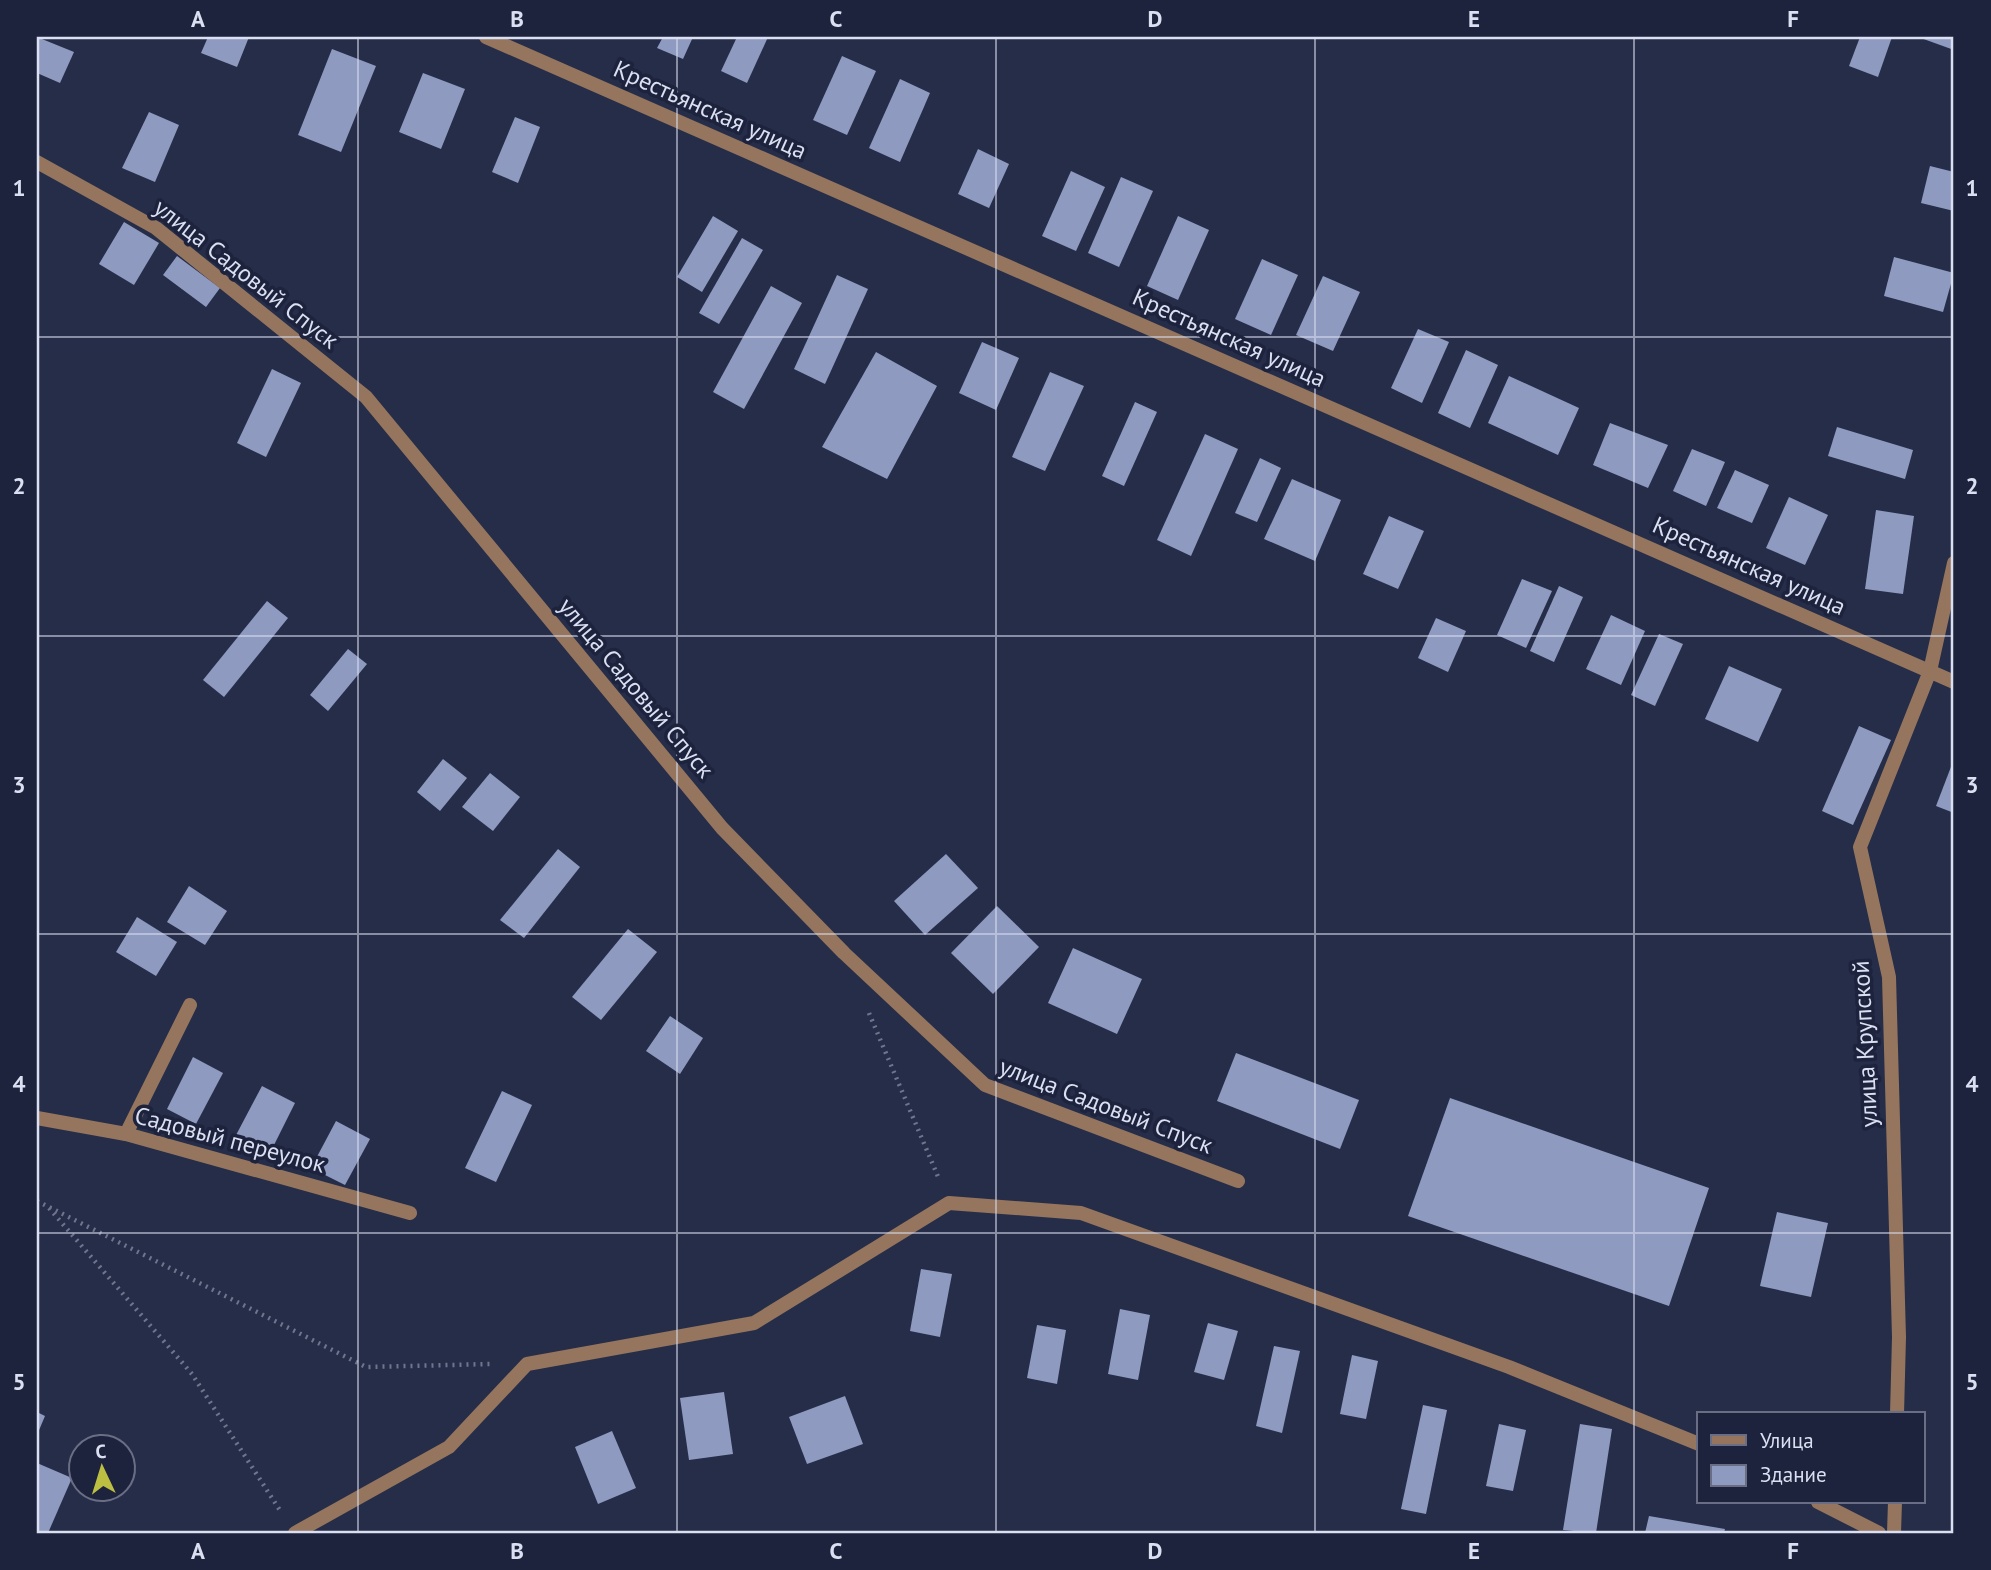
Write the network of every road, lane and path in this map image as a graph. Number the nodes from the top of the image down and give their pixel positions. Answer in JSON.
{"nodes":[{"id":1,"x":486,"y":37,"type":"edge"},
{"id":2,"x":37,"y":162,"type":"edge"},
{"id":3,"x":1954,"y":563,"type":"edge"},
{"id":4,"x":1930,"y":671,"type":"junction"},
{"id":5,"x":1954,"y":682,"type":"edge"},
{"id":6,"x":865,"y":1003,"type":"dead end"},
{"id":7,"x":190,"y":1005,"type":"dead end"},
{"id":8,"x":37,"y":1118,"type":"edge"},
{"id":9,"x":126,"y":1134,"type":"junction"},
{"id":10,"x":1238,"y":1181,"type":"dead end"},
{"id":11,"x":37,"y":1201,"type":"edge"},
{"id":12,"x":949,"y":1203,"type":"junction"},
{"id":13,"x":47,"y":1205,"type":"junction"},
{"id":14,"x":410,"y":1213,"type":"dead end"},
{"id":15,"x":527,"y":1364,"type":"junction"},
{"id":16,"x":1897,"y":1412,"type":"edge"},
{"id":17,"x":1697,"y":1443,"type":"edge"},
{"id":18,"x":1822,"y":1504,"type":"edge"},
{"id":19,"x":1895,"y":1504,"type":"edge"},
{"id":20,"x":291,"y":1527,"type":"edge"},
{"id":21,"x":1880,"y":1533,"type":"edge"},
{"id":22,"x":1894,"y":1533,"type":"edge"}],
"edges":[{"from":1,"to":4,"type":"street","name":"Крестьянская улица"},
{"from":2,"to":10,"type":"street","name":"улица Садовый Спуск"},
{"from":3,"to":4,"type":"street","name":"улица Крупской"},
{"from":4,"to":5,"type":"street","name":"Крестьянская улица"},
{"from":4,"to":16,"type":"street","name":"улица Крупской"},
{"from":6,"to":12,"type":"path"},
{"from":7,"to":9,"type":"street"},
{"from":8,"to":9,"type":"street","name":"Садовый переулок"},
{"from":9,"to":14,"type":"street","name":"Садовый переулок"},
{"from":11,"to":13,"type":"path"},
{"from":12,"to":15,"type":"street"},
{"from":12,"to":17,"type":"street"},
{"from":13,"to":15,"type":"path"},
{"from":13,"to":20,"type":"path"},
{"from":15,"to":20,"type":"street"},
{"from":18,"to":21,"type":"street"},
{"from":19,"to":22,"type":"street"}]}
